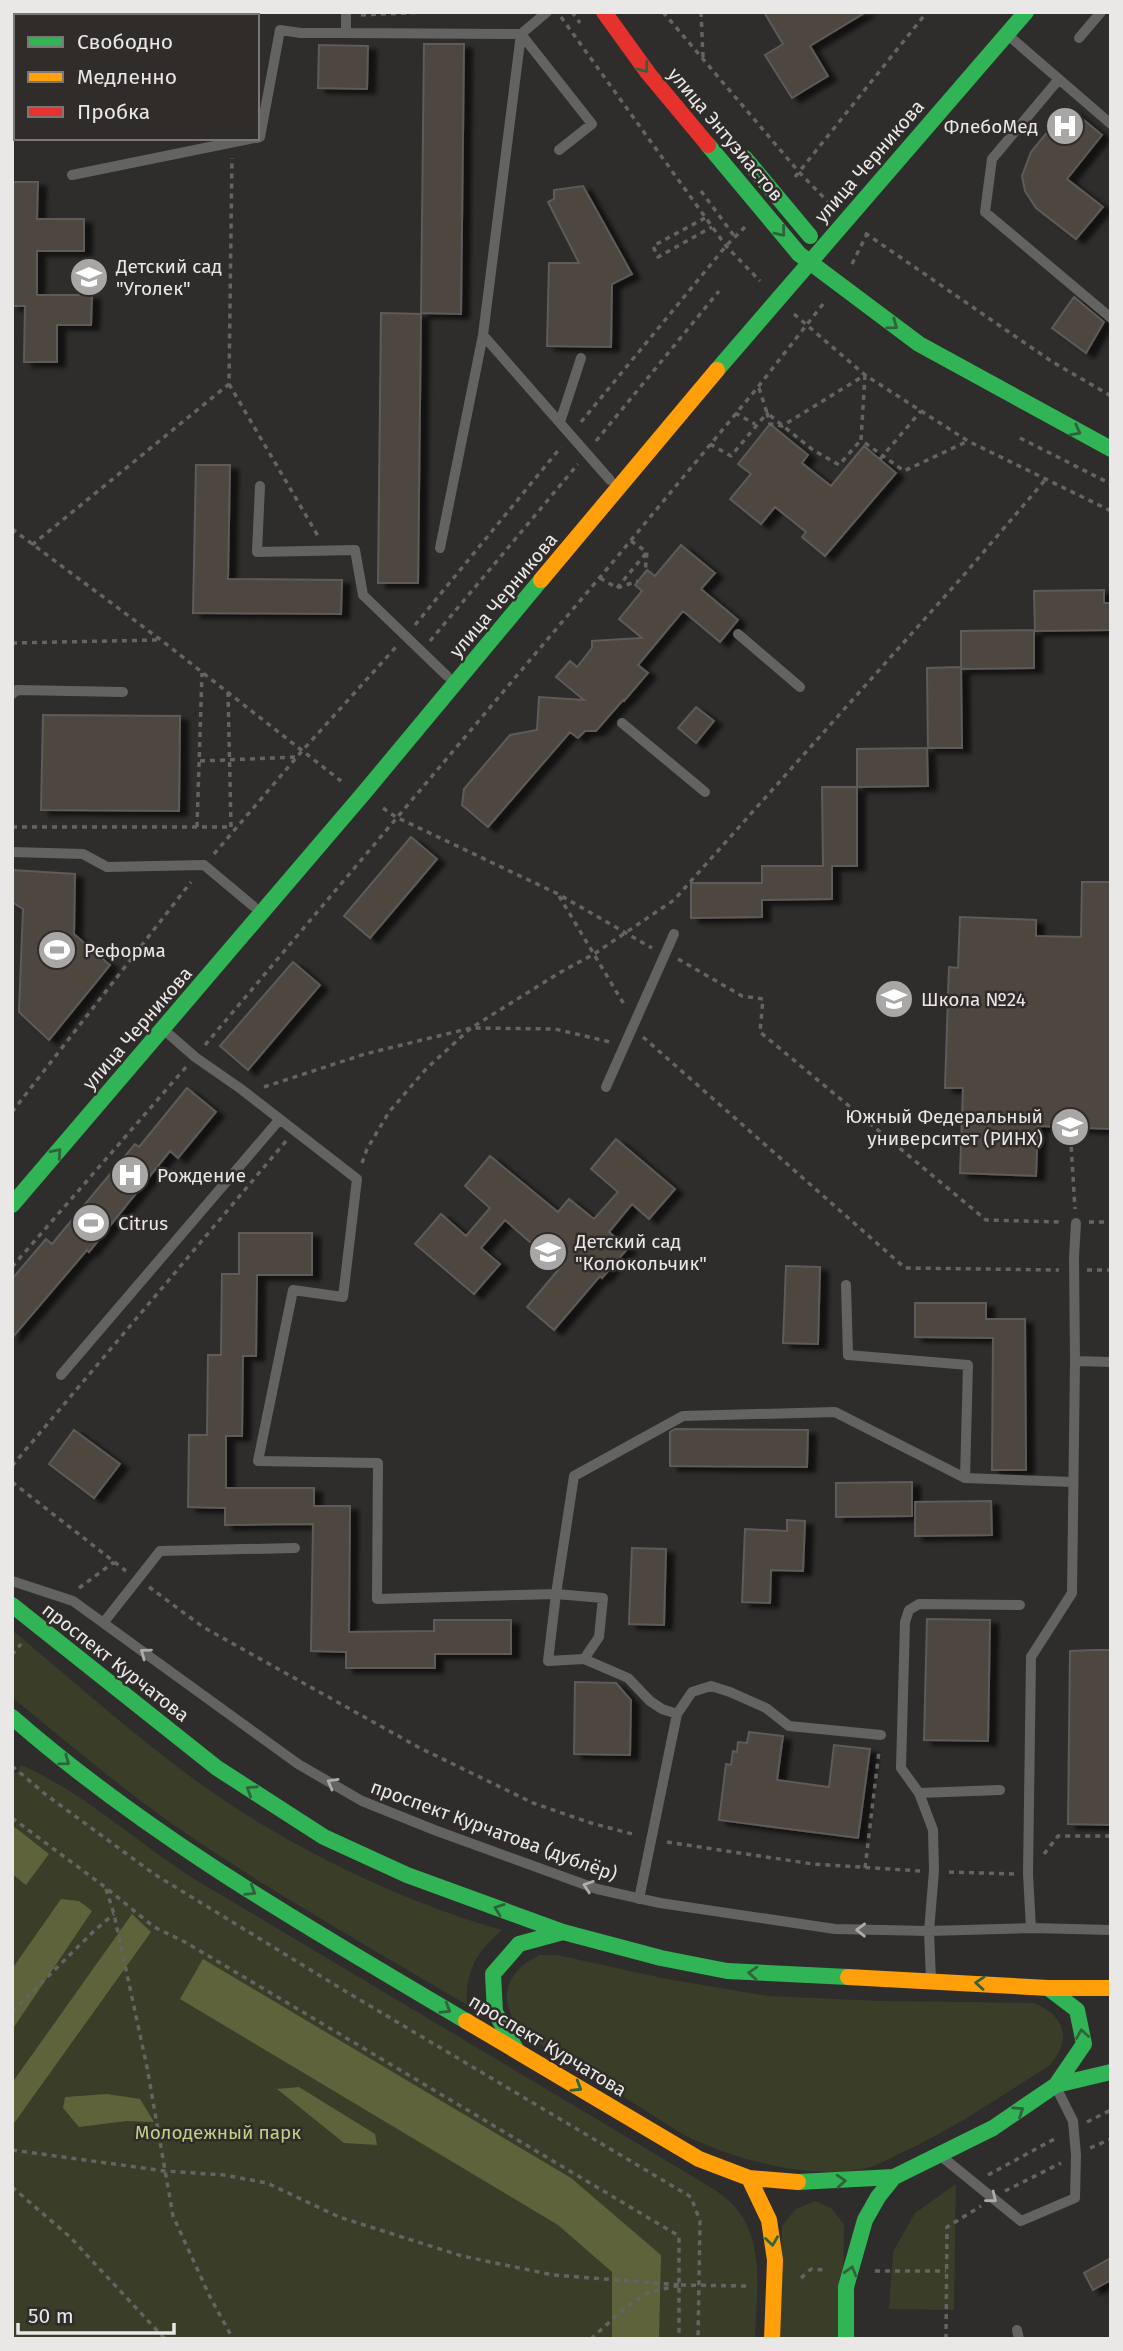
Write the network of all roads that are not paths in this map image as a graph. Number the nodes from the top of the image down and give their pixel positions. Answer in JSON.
{"nodes":[{"id":1,"x":346,"y":12,"type":"edge"},
{"id":2,"x":547,"y":12,"type":"edge"},
{"id":3,"x":604,"y":12,"type":"edge"},
{"id":4,"x":1011,"y":12,"type":"edge"},
{"id":5,"x":1026,"y":12,"type":"edge"},
{"id":6,"x":1101,"y":12,"type":"edge"},
{"id":7,"x":346,"y":33,"type":"junction"},
{"id":8,"x":521,"y":34,"type":"junction"},
{"id":9,"x":1007,"y":34,"type":"junction"},
{"id":10,"x":1079,"y":38,"type":"dead end"},
{"id":11,"x":1059,"y":79,"type":"junction"},
{"id":12,"x":1111,"y":124,"type":"edge"},
{"id":13,"x":259,"y":137,"type":"edge"},
{"id":14,"x":246,"y":140,"type":"edge"},
{"id":15,"x":732,"y":144,"type":"dead end"},
{"id":16,"x":559,"y":150,"type":"dead end"},
{"id":17,"x":72,"y":175,"type":"dead end"},
{"id":18,"x":842,"y":215,"type":"junction"},
{"id":19,"x":822,"y":247,"type":"junction"},
{"id":20,"x":804,"y":258,"type":"junction"},
{"id":21,"x":773,"y":294,"type":"junction"},
{"id":22,"x":1111,"y":318,"type":"edge"},
{"id":23,"x":483,"y":335,"type":"junction"},
{"id":24,"x":953,"y":344,"type":"dead end"},
{"id":25,"x":581,"y":358,"type":"dead end"},
{"id":26,"x":559,"y":422,"type":"junction"},
{"id":27,"x":1111,"y":433,"type":"edge"},
{"id":28,"x":1111,"y":449,"type":"edge"},
{"id":29,"x":610,"y":480,"type":"junction"},
{"id":30,"x":260,"y":486,"type":"dead end"},
{"id":31,"x":440,"y":548,"type":"dead end"},
{"id":32,"x":738,"y":634,"type":"dead end"},
{"id":33,"x":447,"y":676,"type":"junction"},
{"id":34,"x":800,"y":687,"type":"dead end"},
{"id":35,"x":123,"y":692,"type":"dead end"},
{"id":36,"x":12,"y":694,"type":"edge"},
{"id":37,"x":622,"y":723,"type":"dead end"},
{"id":38,"x":358,"y":791,"type":"junction"},
{"id":39,"x":705,"y":792,"type":"dead end"},
{"id":40,"x":12,"y":852,"type":"edge"},
{"id":41,"x":253,"y":906,"type":"junction"},
{"id":42,"x":674,"y":934,"type":"dead end"},
{"id":43,"x":163,"y":1029,"type":"junction"},
{"id":44,"x":606,"y":1087,"type":"dead end"},
{"id":45,"x":280,"y":1119,"type":"junction"},
{"id":46,"x":12,"y":1184,"type":"edge"},
{"id":47,"x":12,"y":1205,"type":"edge"},
{"id":48,"x":1076,"y":1223,"type":"road end"},
{"id":49,"x":846,"y":1285,"type":"dead end"},
{"id":50,"x":1075,"y":1361,"type":"junction"},
{"id":51,"x":1111,"y":1362,"type":"edge"},
{"id":52,"x":61,"y":1375,"type":"dead end"},
{"id":53,"x":965,"y":1478,"type":"junction"},
{"id":54,"x":1073,"y":1482,"type":"junction"},
{"id":55,"x":295,"y":1548,"type":"dead end"},
{"id":56,"x":12,"y":1581,"type":"edge"},
{"id":57,"x":556,"y":1594,"type":"junction"},
{"id":58,"x":12,"y":1605,"type":"edge"},
{"id":59,"x":1020,"y":1605,"type":"dead end"},
{"id":60,"x":104,"y":1622,"type":"junction"},
{"id":61,"x":584,"y":1659,"type":"junction"},
{"id":62,"x":677,"y":1714,"type":"junction"},
{"id":63,"x":12,"y":1717,"type":"edge"},
{"id":64,"x":881,"y":1735,"type":"road end"},
{"id":65,"x":1000,"y":1790,"type":"dead end"},
{"id":66,"x":919,"y":1793,"type":"junction"},
{"id":67,"x":639,"y":1899,"type":"junction"},
{"id":68,"x":1031,"y":1928,"type":"junction"},
{"id":69,"x":1111,"y":1930,"type":"edge"},
{"id":70,"x":929,"y":1931,"type":"junction"},
{"id":71,"x":563,"y":1932,"type":"junction"},
{"id":72,"x":931,"y":1980,"type":"junction"},
{"id":73,"x":1048,"y":1988,"type":"junction"},
{"id":74,"x":1111,"y":1988,"type":"edge"},
{"id":75,"x":518,"y":2052,"type":"junction"},
{"id":76,"x":1111,"y":2072,"type":"edge"},
{"id":77,"x":1056,"y":2085,"type":"junction"},
{"id":78,"x":939,"y":2155,"type":"junction"},
{"id":79,"x":894,"y":2177,"type":"junction"},
{"id":80,"x":749,"y":2178,"type":"junction"},
{"id":81,"x":772,"y":2339,"type":"edge"},
{"id":82,"x":846,"y":2339,"type":"edge"}],
"edges":[{"from":1,"to":7,"type":"lane"},
{"from":2,"to":8,"type":"lane"},
{"from":3,"to":20,"type":"street","name":"улица Энтузиастов","one_way":true},
{"from":4,"to":18,"type":"street","name":"улица Черникова"},
{"from":5,"to":9,"type":"street","name":"улица Черникова"},
{"from":6,"to":10,"type":"lane"},
{"from":7,"to":8,"type":"lane"},
{"from":7,"to":13,"type":"lane"},
{"from":8,"to":16,"type":"lane"},
{"from":8,"to":23,"type":"lane"},
{"from":9,"to":11,"type":"lane"},
{"from":9,"to":18,"type":"street","name":"улица Черникова"},
{"from":11,"to":12,"type":"lane"},
{"from":11,"to":22,"type":"lane"},
{"from":14,"to":17,"type":"lane"},
{"from":15,"to":19,"type":"street"},
{"from":18,"to":19,"type":"street","name":"улица Черникова"},
{"from":19,"to":20,"type":"street","name":"улица Черникова"},
{"from":20,"to":21,"type":"street","name":"улица Черникова"},
{"from":20,"to":28,"type":"street","name":"улица Энтузиастов","one_way":true},
{"from":21,"to":29,"type":"street","name":"улица Черникова"},
{"from":21,"to":38,"type":"street","name":"улица Черникова"},
{"from":23,"to":26,"type":"lane"},
{"from":23,"to":31,"type":"lane"},
{"from":24,"to":27,"type":"street"},
{"from":25,"to":26,"type":"lane"},
{"from":26,"to":29,"type":"lane"},
{"from":29,"to":33,"type":"street","name":"улица Черникова"},
{"from":30,"to":33,"type":"lane"},
{"from":32,"to":34,"type":"lane"},
{"from":33,"to":38,"type":"street","name":"улица Черникова"},
{"from":35,"to":36,"type":"lane"},
{"from":37,"to":39,"type":"lane"},
{"from":38,"to":41,"type":"street","name":"улица Черникова"},
{"from":38,"to":43,"type":"street","name":"улица Черникова"},
{"from":40,"to":41,"type":"lane"},
{"from":41,"to":46,"type":"street","name":"улица Черникова"},
{"from":42,"to":44,"type":"lane"},
{"from":43,"to":45,"type":"lane"},
{"from":47,"to":43,"type":"street","name":"улица Черникова","one_way":true},
{"from":45,"to":52,"type":"lane"},
{"from":45,"to":57,"type":"lane"},
{"from":48,"to":50,"type":"lane"},
{"from":49,"to":53,"type":"lane"},
{"from":50,"to":51,"type":"lane"},
{"from":50,"to":54,"type":"lane"},
{"from":53,"to":54,"type":"lane"},
{"from":53,"to":57,"type":"lane"},
{"from":54,"to":68,"type":"lane"},
{"from":55,"to":60,"type":"lane"},
{"from":56,"to":60,"type":"lane","name":"проспект Курчатова (дублёр)"},
{"from":57,"to":61,"type":"lane"},
{"from":57,"to":61,"type":"lane"},
{"from":71,"to":58,"type":"street","name":"проспект Курчатова","one_way":true},
{"from":59,"to":66,"type":"lane"},
{"from":67,"to":60,"type":"lane","name":"проспект Курчатова (дублёр)","one_way":true},
{"from":61,"to":62,"type":"lane"},
{"from":62,"to":64,"type":"lane"},
{"from":62,"to":67,"type":"lane"},
{"from":63,"to":75,"type":"street","name":"проспект Курчатова","one_way":true},
{"from":65,"to":66,"type":"lane"},
{"from":66,"to":70,"type":"lane"},
{"from":70,"to":67,"type":"lane","name":"проспект Курчатова (дублёр)","one_way":true},
{"from":68,"to":69,"type":"lane","name":"проспект Курчатова (дублёр)"},
{"from":68,"to":70,"type":"lane","name":"проспект Курчатова (дублёр)"},
{"from":70,"to":72,"type":"lane"},
{"from":72,"to":71,"type":"street","name":"проспект Курчатова","one_way":true},
{"from":71,"to":75,"type":"street"},
{"from":73,"to":72,"type":"street","name":"проспект Курчатова","one_way":true},
{"from":73,"to":74,"type":"street","name":"проспект Курчатова"},
{"from":77,"to":73,"type":"street","one_way":true},
{"from":75,"to":80,"type":"street","name":"проспект Курчатова","one_way":true},
{"from":76,"to":77,"type":"street","name":"проспект Курчатова"},
{"from":78,"to":77,"type":"street","name":"проспект Курчатова","one_way":true},
{"from":78,"to":77,"type":"lane","one_way":true},
{"from":78,"to":79,"type":"street","name":"проспект Курчатова"},
{"from":80,"to":79,"type":"street","name":"проспект Курчатова","one_way":true},
{"from":82,"to":79,"type":"street","one_way":true},
{"from":80,"to":81,"type":"street","one_way":true}]}
